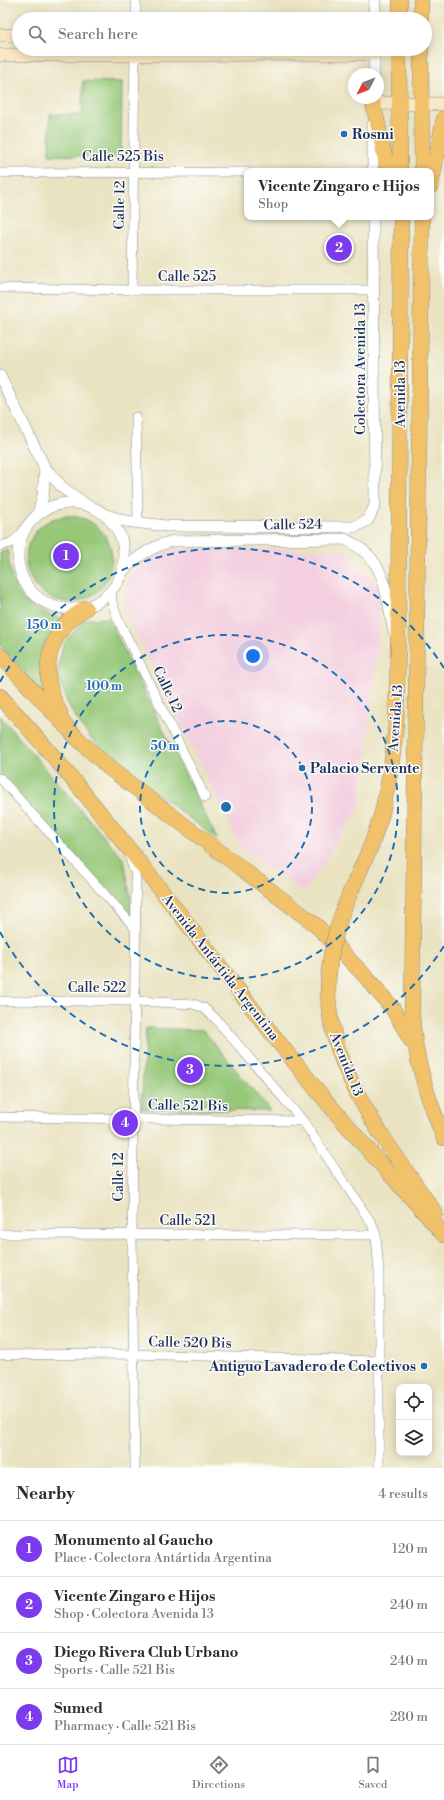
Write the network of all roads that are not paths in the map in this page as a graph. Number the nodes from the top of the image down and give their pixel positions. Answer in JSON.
{"nodes":[{"id":1,"x":136,"y":0,"type":"edge"},
{"id":2,"x":375,"y":0,"type":"edge"},
{"id":3,"x":400,"y":0,"type":"edge"},
{"id":4,"x":421,"y":0,"type":"edge"},
{"id":5,"x":136,"y":12,"type":"edge"},
{"id":6,"x":374,"y":12,"type":"edge"},
{"id":7,"x":400,"y":12,"type":"edge"},
{"id":8,"x":421,"y":12,"type":"edge"},
{"id":9,"x":0,"y":35,"type":"edge"},
{"id":10,"x":12,"y":35,"type":"edge"},
{"id":11,"x":0,"y":55,"type":"edge"},
{"id":12,"x":12,"y":55,"type":"edge"},
{"id":13,"x":135,"y":56,"type":"edge"},
{"id":14,"x":374,"y":56,"type":"edge"},
{"id":15,"x":399,"y":56,"type":"edge"},
{"id":16,"x":421,"y":56,"type":"edge"},
{"id":17,"x":374,"y":68,"type":"edge"},
{"id":18,"x":384,"y":102,"type":"edge"},
{"id":19,"x":398,"y":103,"type":"junction"},
{"id":20,"x":373,"y":104,"type":"edge"},
{"id":21,"x":374,"y":104,"type":"edge"},
{"id":22,"x":421,"y":104,"type":"junction"},
{"id":23,"x":444,"y":104,"type":"edge"},
{"id":24,"x":444,"y":118,"type":"edge"},
{"id":25,"x":373,"y":168,"type":"edge"},
{"id":26,"x":387,"y":168,"type":"edge"},
{"id":27,"x":400,"y":168,"type":"edge"},
{"id":28,"x":422,"y":168,"type":"edge"},
{"id":29,"x":434,"y":170,"type":"edge"},
{"id":30,"x":134,"y":171,"type":"junction"},
{"id":31,"x":0,"y":172,"type":"edge"},
{"id":32,"x":244,"y":172,"type":"edge"},
{"id":33,"x":373,"y":220,"type":"edge"},
{"id":34,"x":399,"y":220,"type":"edge"},
{"id":35,"x":422,"y":220,"type":"edge"},
{"id":36,"x":424,"y":220,"type":"edge"},
{"id":37,"x":422,"y":233,"type":"junction"},
{"id":38,"x":0,"y":288,"type":"edge"},
{"id":39,"x":132,"y":290,"type":"junction"},
{"id":40,"x":374,"y":290,"type":"junction"},
{"id":41,"x":0,"y":376,"type":"edge"},
{"id":42,"x":136,"y":417,"type":"dead end"},
{"id":43,"x":45,"y":468,"type":"junction"},
{"id":44,"x":87,"y":506,"type":"junction"},
{"id":45,"x":38,"y":514,"type":"junction"},
{"id":46,"x":103,"y":514,"type":"junction"},
{"id":47,"x":368,"y":520,"type":"joint"},
{"id":48,"x":138,"y":523,"type":"junction"},
{"id":49,"x":24,"y":532,"type":"junction"},
{"id":50,"x":0,"y":546,"type":"edge"},
{"id":51,"x":122,"y":572,"type":"junction"},
{"id":52,"x":111,"y":592,"type":"junction"},
{"id":53,"x":86,"y":608,"type":"junction"},
{"id":54,"x":398,"y":651,"type":"junction"},
{"id":55,"x":0,"y":655,"type":"edge"},
{"id":56,"x":0,"y":696,"type":"edge"},
{"id":57,"x":76,"y":737,"type":"junction"},
{"id":58,"x":0,"y":778,"type":"edge"},
{"id":59,"x":205,"y":797,"type":"dead end"},
{"id":60,"x":124,"y":841,"type":"junction"},
{"id":61,"x":136,"y":929,"type":"junction"},
{"id":62,"x":0,"y":1001,"type":"edge"},
{"id":63,"x":136,"y":1001,"type":"junction"},
{"id":64,"x":414,"y":1047,"type":"junction"},
{"id":65,"x":0,"y":1117,"type":"edge"},
{"id":66,"x":132,"y":1118,"type":"junction"},
{"id":67,"x":304,"y":1121,"type":"junction"},
{"id":68,"x":444,"y":1138,"type":"edge"},
{"id":69,"x":444,"y":1225,"type":"edge"},
{"id":70,"x":0,"y":1234,"type":"edge"},
{"id":71,"x":132,"y":1234,"type":"junction"},
{"id":72,"x":376,"y":1235,"type":"junction"},
{"id":73,"x":444,"y":1235,"type":"edge"},
{"id":74,"x":132,"y":1354,"type":"junction"},
{"id":75,"x":0,"y":1355,"type":"edge"},
{"id":76,"x":380,"y":1361,"type":"junction"},
{"id":77,"x":135,"y":1468,"type":"edge"},
{"id":78,"x":379,"y":1468,"type":"edge"}],
"edges":[{"from":1,"to":5,"type":"street"},
{"from":2,"to":6,"type":"street"},
{"from":3,"to":7,"type":"main road"},
{"from":4,"to":8,"type":"main road"},
{"from":9,"to":10,"type":"main road"},
{"from":11,"to":12,"type":"main road"},
{"from":13,"to":30,"type":"street","name":"Calle 12"},
{"from":14,"to":17,"type":"street"},
{"from":15,"to":19,"type":"main road"},
{"from":16,"to":22,"type":"main road"},
{"from":18,"to":19,"type":"main road"},
{"from":19,"to":22,"type":"main road"},
{"from":19,"to":27,"type":"main road"},
{"from":20,"to":25,"type":"street"},
{"from":21,"to":26,"type":"main road"},
{"from":22,"to":23,"type":"main road"},
{"from":22,"to":28,"type":"main road"},
{"from":24,"to":29,"type":"main road"},
{"from":30,"to":31,"type":"street","name":"Calle 525 Bis"},
{"from":30,"to":32,"type":"street","name":"Calle 525 Bis"},
{"from":30,"to":39,"type":"street","name":"Calle 12"},
{"from":33,"to":40,"type":"street","name":"Colectora Avenida 13"},
{"from":34,"to":54,"type":"main road","name":"Avenida 13"},
{"from":35,"to":37,"type":"main road","name":"Avenida 13"},
{"from":36,"to":37,"type":"main road"},
{"from":37,"to":64,"type":"main road","name":"Avenida 13"},
{"from":38,"to":39,"type":"street","name":"Calle 525"},
{"from":39,"to":40,"type":"street","name":"Calle 525"},
{"from":40,"to":47,"type":"street","name":"Colectora Avenida 13"},
{"from":41,"to":43,"type":"street"},
{"from":42,"to":48,"type":"street"},
{"from":43,"to":44,"type":"street"},
{"from":43,"to":45,"type":"street"},
{"from":44,"to":45,"type":"street"},
{"from":44,"to":46,"type":"street"},
{"from":45,"to":49,"type":"street"},
{"from":46,"to":48,"type":"street","name":"Calle 524"},
{"from":46,"to":51,"type":"street"},
{"from":47,"to":48,"type":"street","name":"Calle 524"},
{"from":49,"to":50,"type":"street"},
{"from":49,"to":53,"type":"street"},
{"from":51,"to":52,"type":"street"},
{"from":51,"to":54,"type":"street","name":"Calle 524"},
{"from":52,"to":53,"type":"street"},
{"from":52,"to":59,"type":"street","name":"Calle 12"},
{"from":53,"to":57,"type":"main road"},
{"from":54,"to":69,"type":"main road","name":"Avenida 13","bridge":true},
{"from":55,"to":57,"type":"main road"},
{"from":56,"to":60,"type":"main road","name":"Avenida Antártida Argentina"},
{"from":57,"to":64,"type":"main road"},
{"from":58,"to":61,"type":"street"},
{"from":60,"to":61,"type":"street","name":"Calle 12"},
{"from":60,"to":73,"type":"main road","name":"Avenida Antártida Argentina"},
{"from":61,"to":63,"type":"street","name":"Calle 12"},
{"from":62,"to":63,"type":"street","name":"Calle 522"},
{"from":63,"to":66,"type":"street","name":"Calle 12"},
{"from":63,"to":67,"type":"street","name":"Calle 522"},
{"from":64,"to":68,"type":"main road","name":"Avenida 13"},
{"from":65,"to":66,"type":"street","name":"Calle 521 Bis"},
{"from":66,"to":67,"type":"street","name":"Calle 521 Bis"},
{"from":66,"to":71,"type":"street","name":"Calle 12"},
{"from":67,"to":72,"type":"street"},
{"from":70,"to":71,"type":"street","name":"Calle 521"},
{"from":71,"to":72,"type":"street","name":"Calle 521"},
{"from":71,"to":74,"type":"street","name":"Calle 12"},
{"from":72,"to":76,"type":"street"},
{"from":74,"to":75,"type":"street","name":"Calle 520 Bis"},
{"from":74,"to":76,"type":"street","name":"Calle 520 Bis"},
{"from":74,"to":77,"type":"street","name":"Calle 12"},
{"from":76,"to":78,"type":"street"}]}
